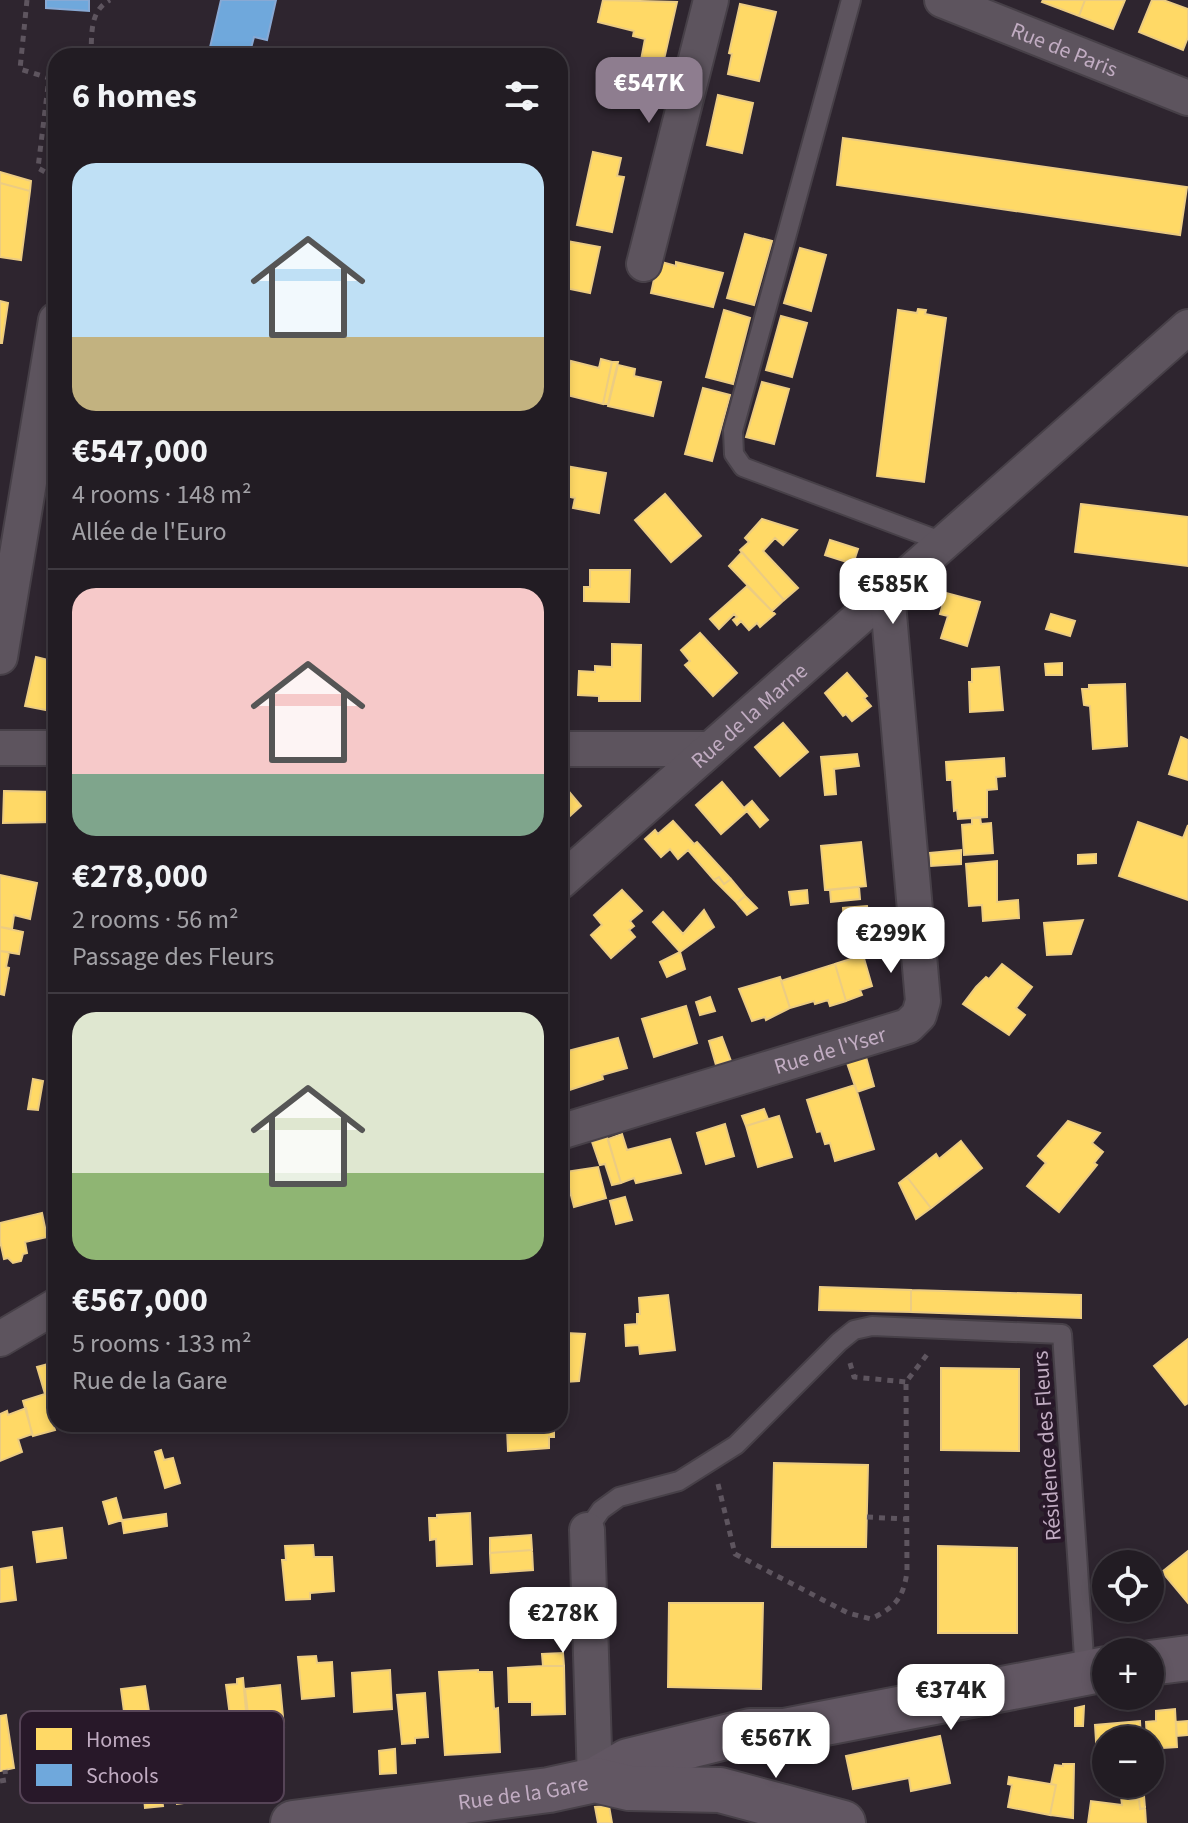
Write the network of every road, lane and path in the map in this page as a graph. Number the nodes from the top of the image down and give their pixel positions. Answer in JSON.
{"nodes":[{"id":1,"x":27,"y":0,"type":"edge"},
{"id":2,"x":110,"y":0,"type":"edge"},
{"id":3,"x":711,"y":0,"type":"edge"},
{"id":4,"x":851,"y":0,"type":"edge"},
{"id":5,"x":962,"y":4,"type":"edge"},
{"id":6,"x":91,"y":48,"type":"edge"},
{"id":7,"x":48,"y":78,"type":"edge"},
{"id":8,"x":48,"y":86,"type":"edge"},
{"id":9,"x":1188,"y":98,"type":"edge"},
{"id":10,"x":48,"y":174,"type":"edge"},
{"id":11,"x":644,"y":264,"type":"dead end"},
{"id":12,"x":1188,"y":327,"type":"edge"},
{"id":13,"x":48,"y":368,"type":"edge"},
{"id":14,"x":943,"y":542,"type":"junction"},
{"id":15,"x":887,"y":592,"type":"junction"},
{"id":16,"x":0,"y":657,"type":"edge"},
{"id":17,"x":0,"y":748,"type":"edge"},
{"id":18,"x":48,"y":748,"type":"edge"},
{"id":19,"x":568,"y":749,"type":"edge"},
{"id":20,"x":709,"y":749,"type":"junction"},
{"id":21,"x":568,"y":875,"type":"edge"},
{"id":22,"x":568,"y":1130,"type":"edge"},
{"id":23,"x":48,"y":1311,"type":"edge"},
{"id":24,"x":946,"y":1329,"type":"junction"},
{"id":25,"x":844,"y":1338,"type":"junction"},
{"id":26,"x":0,"y":1339,"type":"edge"},
{"id":27,"x":906,"y":1382,"type":"junction"},
{"id":28,"x":711,"y":1460,"type":"junction"},
{"id":29,"x":867,"y":1517,"type":"dead end"},
{"id":30,"x":905,"y":1519,"type":"junction"},
{"id":31,"x":587,"y":1530,"type":"joint"},
{"id":32,"x":1093,"y":1638,"type":"edge"},
{"id":33,"x":1188,"y":1658,"type":"edge"},
{"id":34,"x":1164,"y":1661,"type":"edge"},
{"id":35,"x":1092,"y":1671,"type":"edge"},
{"id":36,"x":784,"y":1731,"type":"junction"},
{"id":37,"x":5,"y":1770,"type":"dead end"},
{"id":38,"x":595,"y":1780,"type":"junction"},
{"id":39,"x":0,"y":1781,"type":"edge"},
{"id":40,"x":720,"y":1790,"type":"junction"},
{"id":41,"x":293,"y":1823,"type":"edge"},
{"id":42,"x":843,"y":1823,"type":"edge"}],
"edges":[{"from":1,"to":7,"type":"path"},
{"from":2,"to":6,"type":"path"},
{"from":3,"to":11,"type":"street"},
{"from":4,"to":14,"type":"lane"},
{"from":5,"to":9,"type":"street","name":"Rue de Paris"},
{"from":8,"to":10,"type":"path"},
{"from":12,"to":14,"type":"street","name":"Rue de la Marne"},
{"from":13,"to":16,"type":"street"},
{"from":14,"to":15,"type":"street","name":"Rue de la Marne"},
{"from":15,"to":20,"type":"street","name":"Rue de la Marne"},
{"from":15,"to":22,"type":"street","name":"Rue de l'Yser"},
{"from":17,"to":18,"type":"street"},
{"from":19,"to":20,"type":"street"},
{"from":20,"to":21,"type":"street","name":"Rue de la Marne"},
{"from":23,"to":26,"type":"street"},
{"from":24,"to":25,"type":"lane","name":"Résidence des Fleurs"},
{"from":24,"to":27,"type":"path"},
{"from":24,"to":32,"type":"lane","name":"Résidence des Fleurs"},
{"from":25,"to":27,"type":"path"},
{"from":25,"to":28,"type":"lane","name":"Résidence des Fleurs"},
{"from":27,"to":30,"type":"path"},
{"from":28,"to":30,"type":"path"},
{"from":28,"to":31,"type":"lane","name":"Résidence des Fleurs"},
{"from":29,"to":30,"type":"path"},
{"from":31,"to":38,"type":"street"},
{"from":33,"to":34,"type":"street"},
{"from":35,"to":36,"type":"street"},
{"from":36,"to":38,"type":"street"},
{"from":36,"to":40,"type":"street"},
{"from":37,"to":39,"type":"path"},
{"from":38,"to":40,"type":"street","name":"Rue de la Gare"},
{"from":38,"to":41,"type":"street","name":"Rue de la Gare"},
{"from":40,"to":42,"type":"street","name":"Rue de la Gare"}]}
